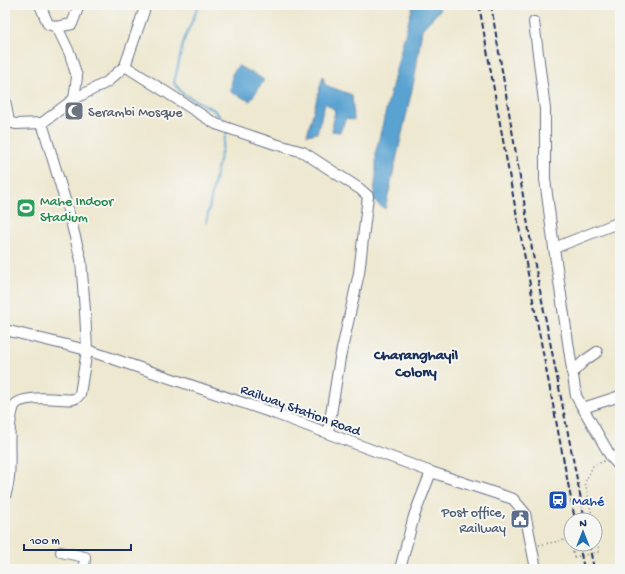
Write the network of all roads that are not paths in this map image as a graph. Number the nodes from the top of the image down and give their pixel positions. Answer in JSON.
{"nodes":[{"id":1,"x":40,"y":5,"type":"edge"},
{"id":2,"x":77,"y":5,"type":"edge"},
{"id":3,"x":146,"y":5,"type":"edge"},
{"id":4,"x":534,"y":22,"type":"dead end"},
{"id":5,"x":57,"y":27,"type":"junction"},
{"id":6,"x":125,"y":66,"type":"junction"},
{"id":7,"x":74,"y":99,"type":"junction"},
{"id":8,"x":5,"y":100,"type":"edge"},
{"id":9,"x":42,"y":123,"type":"junction"},
{"id":10,"x":620,"y":222,"type":"edge"},
{"id":11,"x":554,"y":248,"type":"junction"},
{"id":12,"x":5,"y":330,"type":"edge"},
{"id":13,"x":87,"y":350,"type":"junction"},
{"id":14,"x":597,"y":352,"type":"dead end"},
{"id":15,"x":572,"y":373,"type":"junction"},
{"id":16,"x":620,"y":396,"type":"edge"},
{"id":17,"x":10,"y":402,"type":"edge"},
{"id":18,"x":583,"y":408,"type":"junction"},
{"id":19,"x":328,"y":433,"type":"junction"},
{"id":20,"x":620,"y":466,"type":"edge"},
{"id":21,"x":431,"y":472,"type":"junction"},
{"id":22,"x":5,"y":496,"type":"edge"},
{"id":23,"x":61,"y":552,"type":"dead end"},
{"id":24,"x":84,"y":569,"type":"edge"},
{"id":25,"x":400,"y":569,"type":"edge"},
{"id":26,"x":536,"y":569,"type":"edge"}],
"edges":[{"from":1,"to":5,"type":"street"},
{"from":2,"to":5,"type":"street"},
{"from":3,"to":6,"type":"street"},
{"from":4,"to":11,"type":"street"},
{"from":5,"to":7,"type":"street"},
{"from":6,"to":7,"type":"street"},
{"from":6,"to":19,"type":"street"},
{"from":7,"to":9,"type":"street"},
{"from":8,"to":9,"type":"street"},
{"from":9,"to":13,"type":"street"},
{"from":10,"to":11,"type":"street"},
{"from":11,"to":15,"type":"street"},
{"from":12,"to":13,"type":"street","name":"Railway Station Road"},
{"from":13,"to":17,"type":"street"},
{"from":13,"to":19,"type":"street","name":"Railway Station Road"},
{"from":14,"to":15,"type":"street"},
{"from":15,"to":18,"type":"street"},
{"from":16,"to":18,"type":"street"},
{"from":17,"to":22,"type":"street"},
{"from":18,"to":20,"type":"street"},
{"from":19,"to":21,"type":"street","name":"Railway Station Road"},
{"from":21,"to":25,"type":"street"},
{"from":21,"to":26,"type":"street","name":"Railway Station Road"},
{"from":23,"to":24,"type":"street"}]}
